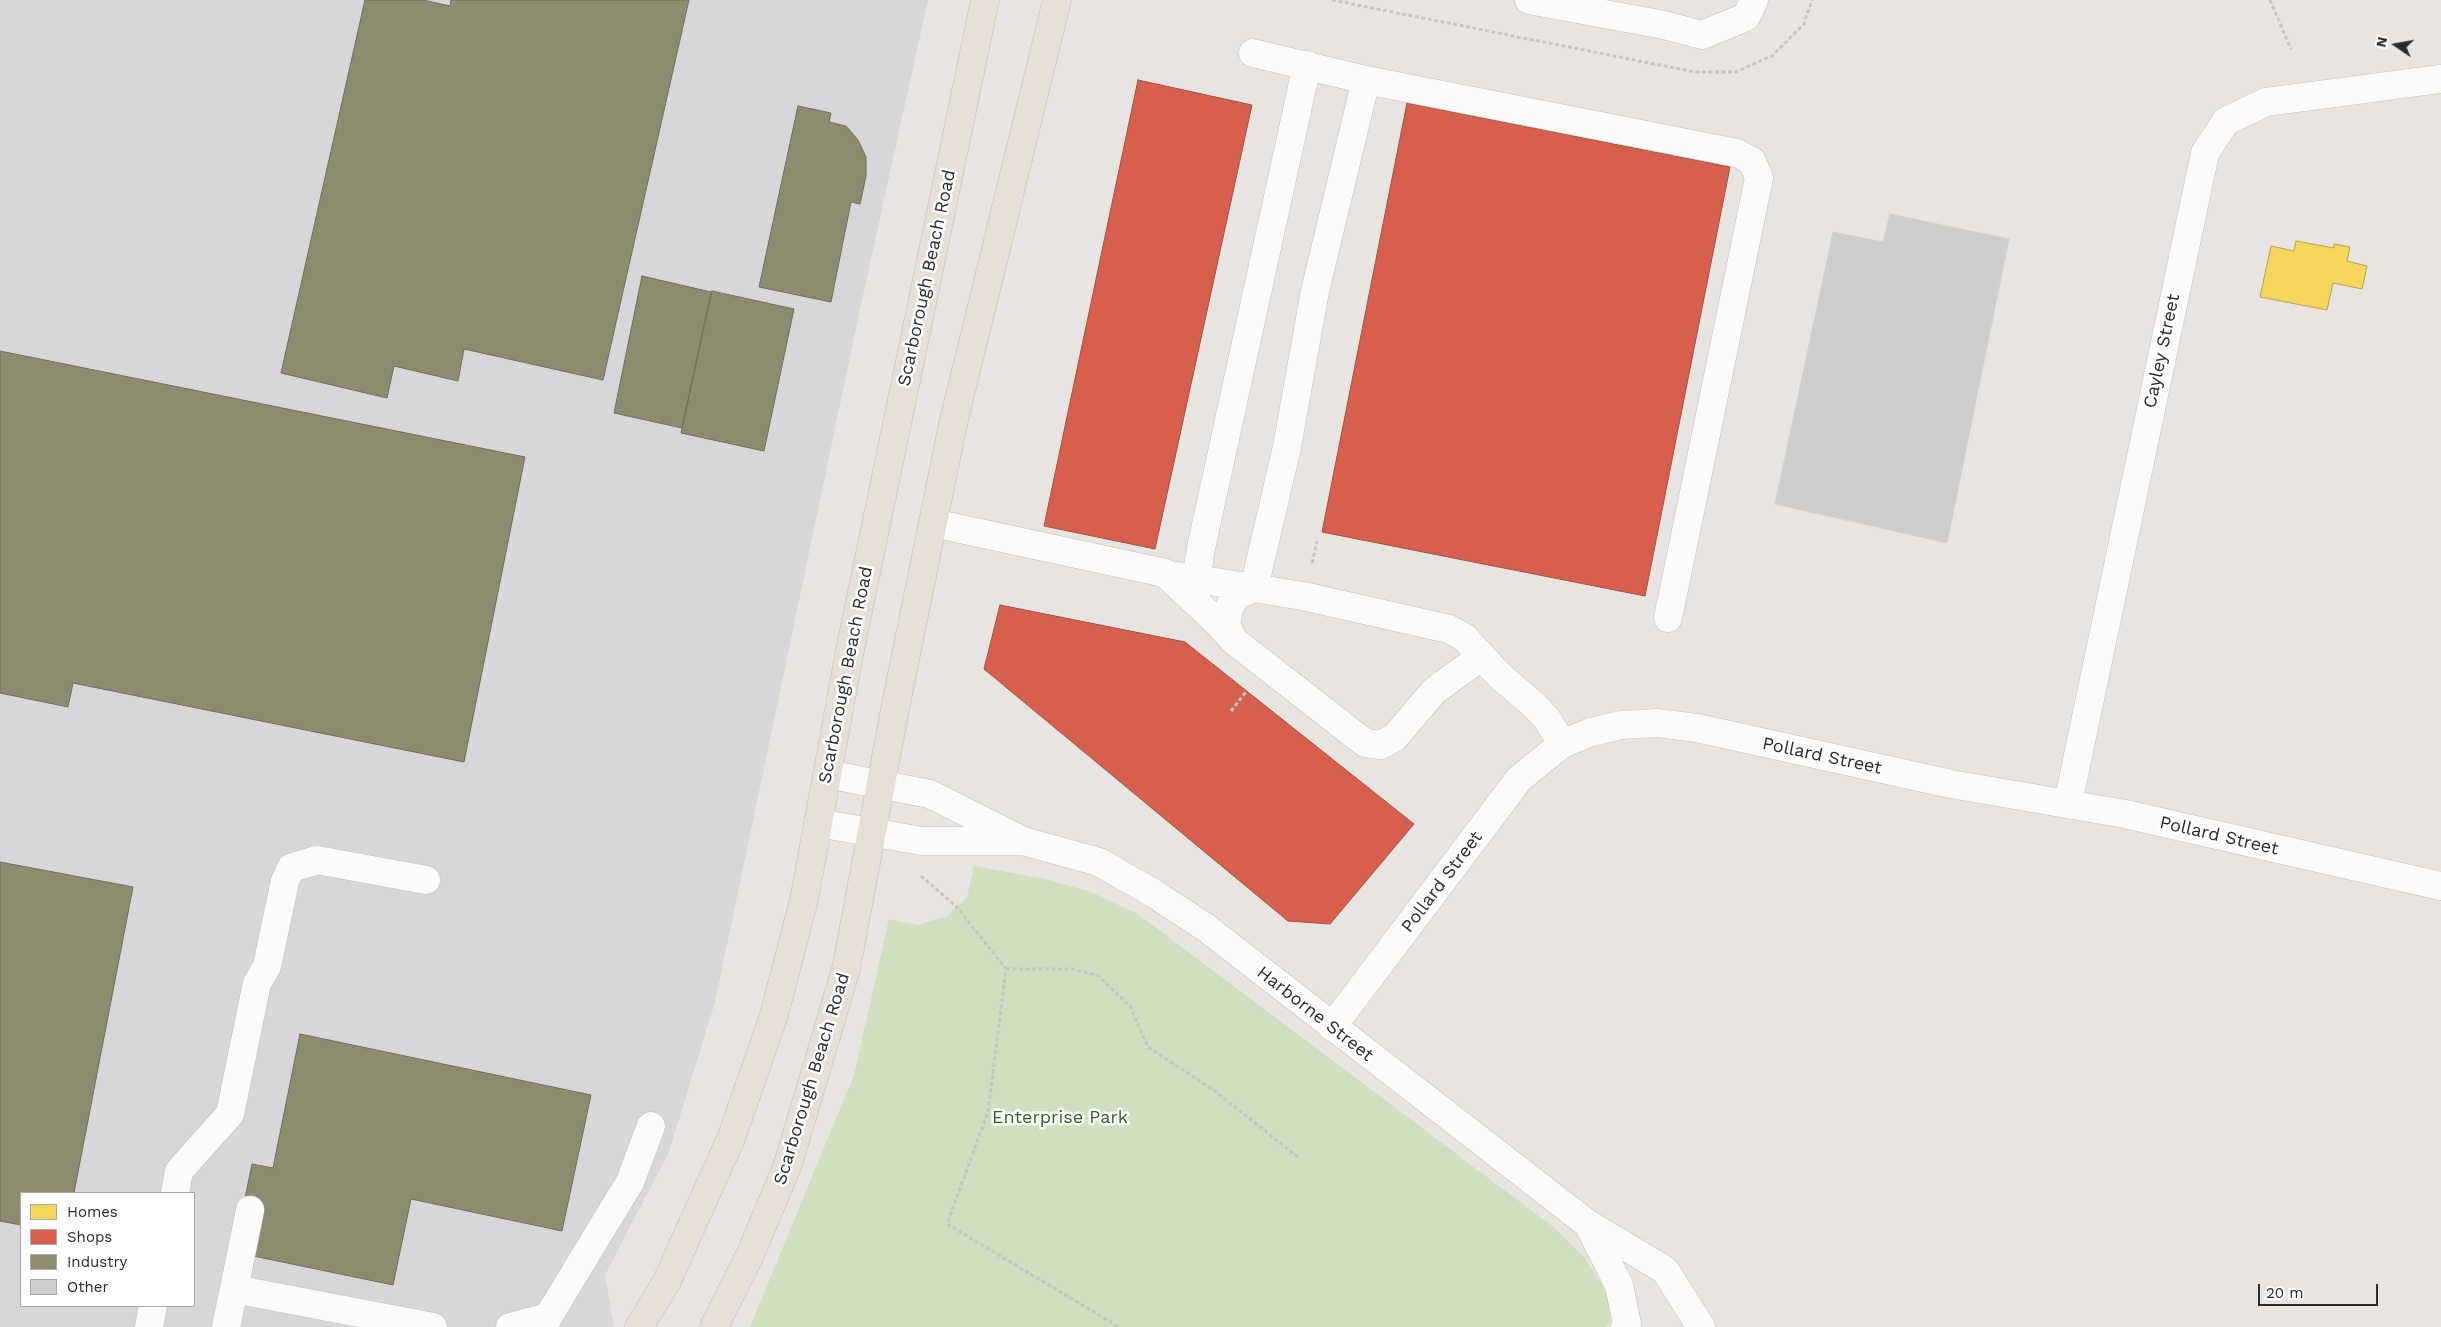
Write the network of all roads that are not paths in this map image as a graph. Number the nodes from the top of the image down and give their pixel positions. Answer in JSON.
{"nodes":[{"id":1,"x":985,"y":0,"type":"edge"},
{"id":2,"x":1057,"y":0,"type":"edge"},
{"id":3,"x":1529,"y":0,"type":"edge"},
{"id":4,"x":1754,"y":0,"type":"edge"},
{"id":5,"x":1253,"y":53,"type":"dead end"},
{"id":6,"x":1307,"y":65,"type":"junction"},
{"id":7,"x":1366,"y":80,"type":"junction"},
{"id":8,"x":2441,"y":80,"type":"edge"},
{"id":9,"x":933,"y":523,"type":"junction"},
{"id":10,"x":1254,"y":588,"type":"junction"},
{"id":11,"x":1194,"y":590,"type":"junction"},
{"id":12,"x":1668,"y":618,"type":"dead end"},
{"id":13,"x":1233,"y":640,"type":"junction"},
{"id":14,"x":1482,"y":656,"type":"junction"},
{"id":15,"x":1562,"y":744,"type":"junction"},
{"id":16,"x":827,"y":774,"type":"junction"},
{"id":17,"x":881,"y":784,"type":"junction"},
{"id":18,"x":2068,"y":803,"type":"junction"},
{"id":19,"x":818,"y":823,"type":"junction"},
{"id":20,"x":872,"y":832,"type":"junction"},
{"id":21,"x":1023,"y":841,"type":"junction"},
{"id":22,"x":426,"y":880,"type":"dead end"},
{"id":23,"x":2441,"y":886,"type":"edge"},
{"id":24,"x":1332,"y":1027,"type":"junction"},
{"id":25,"x":651,"y":1126,"type":"dead end"},
{"id":26,"x":175,"y":1192,"type":"edge"},
{"id":27,"x":250,"y":1210,"type":"dead end"},
{"id":28,"x":1588,"y":1224,"type":"junction"},
{"id":29,"x":234,"y":1289,"type":"junction"},
{"id":30,"x":153,"y":1307,"type":"edge"},
{"id":31,"x":149,"y":1327,"type":"edge"},
{"id":32,"x":226,"y":1327,"type":"edge"},
{"id":33,"x":433,"y":1327,"type":"edge"},
{"id":34,"x":510,"y":1327,"type":"edge"},
{"id":35,"x":639,"y":1327,"type":"edge"},
{"id":36,"x":714,"y":1327,"type":"edge"},
{"id":37,"x":1626,"y":1327,"type":"edge"},
{"id":38,"x":1701,"y":1327,"type":"edge"}],
"edges":[{"from":1,"to":16,"type":"main road","name":"Scarborough Beach Road"},
{"from":2,"to":9,"type":"main road","name":"Scarborough Beach Road"},
{"from":3,"to":4,"type":"street"},
{"from":5,"to":6,"type":"street"},
{"from":6,"to":7,"type":"street"},
{"from":6,"to":11,"type":"street"},
{"from":7,"to":10,"type":"street"},
{"from":7,"to":12,"type":"street"},
{"from":8,"to":18,"type":"street","name":"Cayley Street"},
{"from":9,"to":11,"type":"street"},
{"from":9,"to":17,"type":"main road","name":"Scarborough Beach Road"},
{"from":10,"to":11,"type":"street"},
{"from":10,"to":13,"type":"street"},
{"from":10,"to":14,"type":"street"},
{"from":11,"to":13,"type":"street"},
{"from":13,"to":14,"type":"street"},
{"from":14,"to":15,"type":"street"},
{"from":15,"to":18,"type":"street","name":"Pollard Street"},
{"from":15,"to":24,"type":"street","name":"Pollard Street"},
{"from":16,"to":17,"type":"street","name":"Harborne Street"},
{"from":16,"to":19,"type":"main road","name":"Scarborough Beach Road"},
{"from":17,"to":20,"type":"main road","name":"Scarborough Beach Road"},
{"from":17,"to":21,"type":"street","name":"Harborne Street"},
{"from":18,"to":23,"type":"street","name":"Pollard Street"},
{"from":19,"to":20,"type":"street","name":"Harborne Street"},
{"from":19,"to":35,"type":"main road","name":"Scarborough Beach Road"},
{"from":20,"to":21,"type":"street","name":"Harborne Street"},
{"from":20,"to":36,"type":"main road","name":"Scarborough Beach Road"},
{"from":21,"to":24,"type":"street","name":"Harborne Street"},
{"from":22,"to":26,"type":"street"},
{"from":24,"to":28,"type":"street","name":"Harborne Street"},
{"from":25,"to":34,"type":"street"},
{"from":27,"to":29,"type":"street"},
{"from":28,"to":37,"type":"street","name":"Harborne Street"},
{"from":28,"to":38,"type":"street","name":"Harborne Street"},
{"from":29,"to":32,"type":"street"},
{"from":29,"to":33,"type":"street"},
{"from":30,"to":31,"type":"street"}]}
